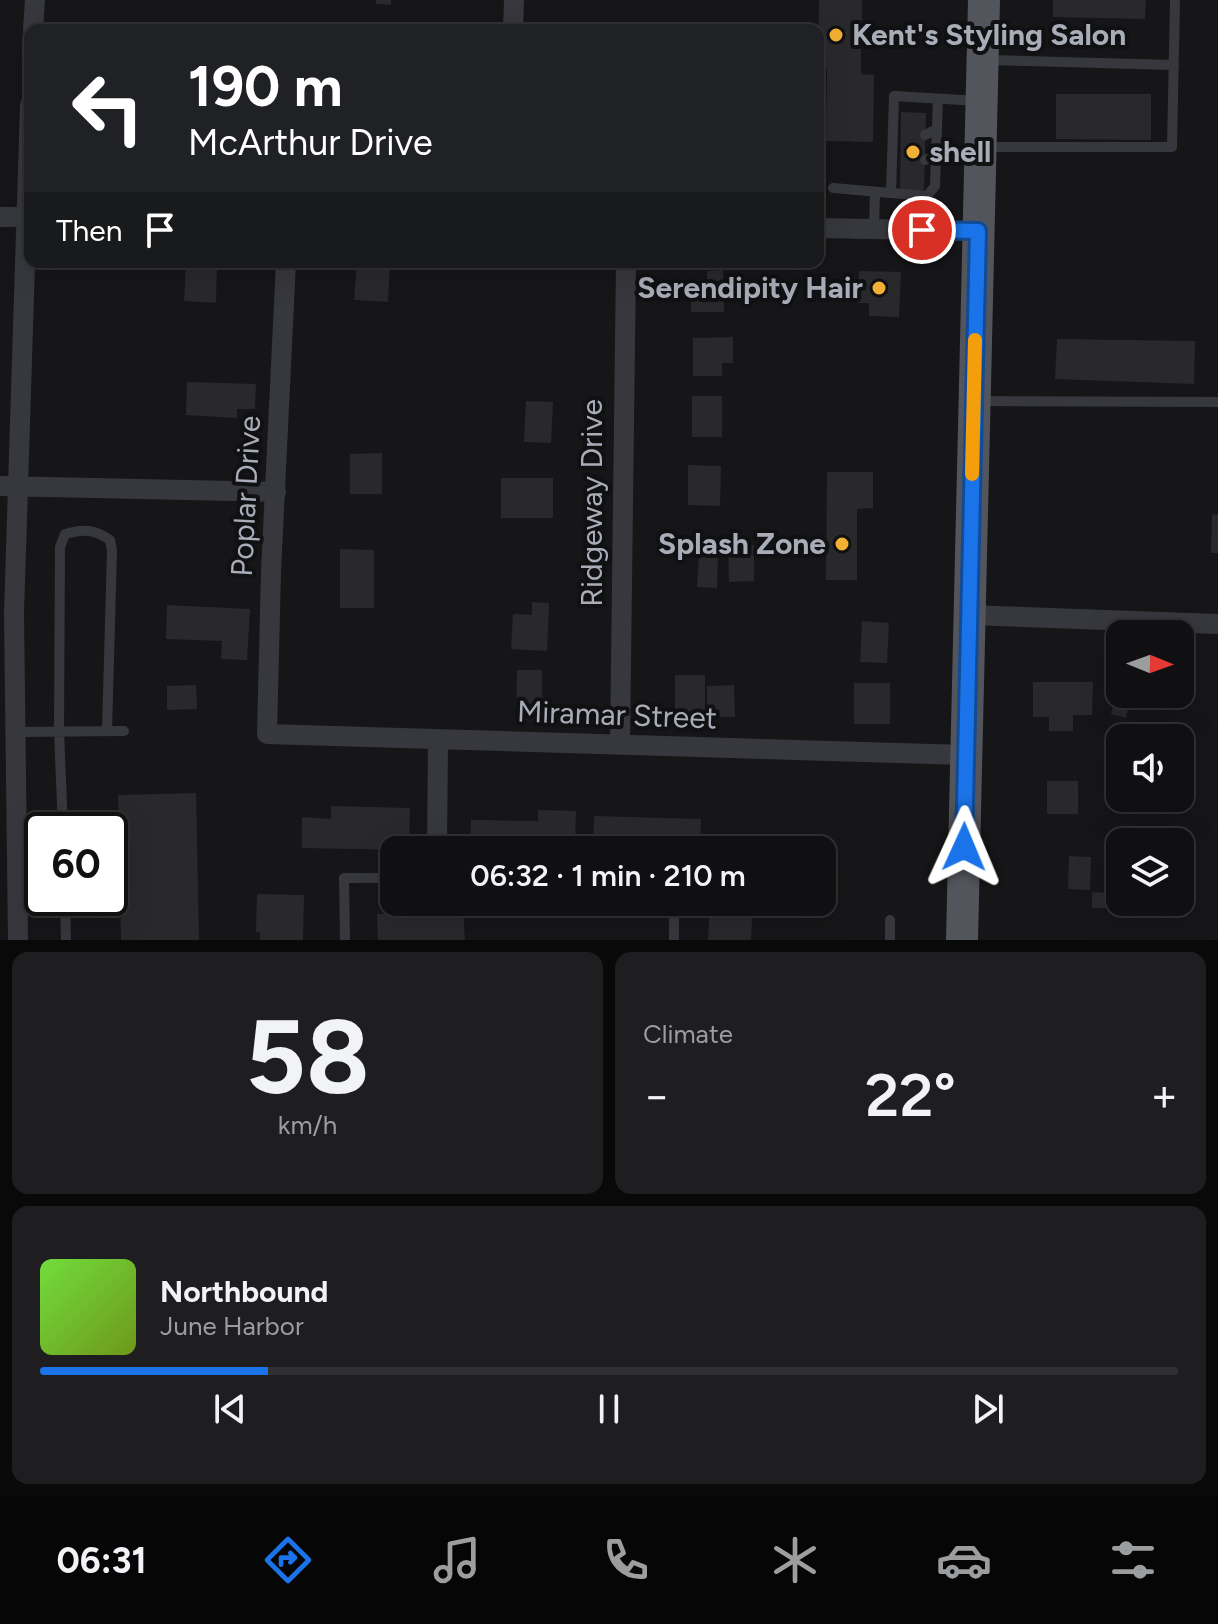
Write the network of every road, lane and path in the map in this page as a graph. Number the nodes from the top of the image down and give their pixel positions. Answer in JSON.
{"nodes":[{"id":1,"x":35,"y":0,"type":"edge"},
{"id":2,"x":514,"y":0,"type":"edge"},
{"id":3,"x":984,"y":0,"type":"edge"},
{"id":4,"x":1175,"y":0,"type":"edge"},
{"id":5,"x":33,"y":24,"type":"edge"},
{"id":6,"x":513,"y":24,"type":"edge"},
{"id":7,"x":982,"y":60,"type":"junction"},
{"id":8,"x":1174,"y":65,"type":"junction"},
{"id":9,"x":938,"y":99,"type":"junction"},
{"id":10,"x":981,"y":101,"type":"junction"},
{"id":11,"x":937,"y":129,"type":"junction"},
{"id":12,"x":925,"y":135,"type":"dead end"},
{"id":13,"x":980,"y":147,"type":"junction"},
{"id":14,"x":936,"y":155,"type":"junction"},
{"id":15,"x":925,"y":160,"type":"dead end"},
{"id":16,"x":833,"y":188,"type":"dead end"},
{"id":17,"x":875,"y":192,"type":"junction"},
{"id":18,"x":891,"y":193,"type":"junction"},
{"id":19,"x":0,"y":217,"type":"edge"},
{"id":20,"x":24,"y":217,"type":"edge"},
{"id":21,"x":824,"y":228,"type":"edge"},
{"id":22,"x":874,"y":229,"type":"junction"},
{"id":23,"x":978,"y":231,"type":"junction"},
{"id":24,"x":24,"y":268,"type":"edge"},
{"id":25,"x":286,"y":268,"type":"edge"},
{"id":26,"x":626,"y":268,"type":"edge"},
{"id":27,"x":974,"y":401,"type":"junction"},
{"id":28,"x":1218,"y":402,"type":"edge"},
{"id":29,"x":8,"y":487,"type":"edge"},
{"id":30,"x":276,"y":492,"type":"junction"},
{"id":31,"x":969,"y":615,"type":"junction"},
{"id":32,"x":1218,"y":624,"type":"edge"},
{"id":33,"x":59,"y":731,"type":"junction"},
{"id":34,"x":107,"y":731,"type":"junction"},
{"id":35,"x":124,"y":731,"type":"dead end"},
{"id":36,"x":15,"y":732,"type":"junction"},
{"id":37,"x":267,"y":734,"type":"joint"},
{"id":38,"x":438,"y":740,"type":"junction"},
{"id":39,"x":620,"y":745,"type":"junction"},
{"id":40,"x":965,"y":755,"type":"junction"},
{"id":41,"x":62,"y":812,"type":"edge"},
{"id":42,"x":437,"y":836,"type":"edge"},
{"id":43,"x":380,"y":878,"type":"edge"},
{"id":44,"x":65,"y":916,"type":"edge"},
{"id":45,"x":674,"y":916,"type":"edge"},
{"id":46,"x":890,"y":920,"type":"dead end"},
{"id":47,"x":18,"y":940,"type":"edge"},
{"id":48,"x":66,"y":940,"type":"edge"},
{"id":49,"x":345,"y":940,"type":"edge"},
{"id":50,"x":674,"y":940,"type":"edge"},
{"id":51,"x":890,"y":940,"type":"edge"},
{"id":52,"x":962,"y":940,"type":"edge"}],
"edges":[{"from":1,"to":5,"type":"street"},
{"from":2,"to":6,"type":"street"},
{"from":3,"to":7,"type":"main road"},
{"from":4,"to":8,"type":"lane"},
{"from":7,"to":8,"type":"lane"},
{"from":7,"to":10,"type":"main road"},
{"from":8,"to":13,"type":"lane"},
{"from":9,"to":10,"type":"lane"},
{"from":9,"to":11,"type":"lane"},
{"from":9,"to":18,"type":"lane"},
{"from":10,"to":13,"type":"main road"},
{"from":11,"to":12,"type":"lane"},
{"from":11,"to":14,"type":"lane"},
{"from":13,"to":23,"type":"main road"},
{"from":14,"to":15,"type":"lane"},
{"from":14,"to":18,"type":"lane"},
{"from":16,"to":17,"type":"lane"},
{"from":17,"to":18,"type":"lane"},
{"from":17,"to":22,"type":"lane"},
{"from":19,"to":20,"type":"street"},
{"from":21,"to":22,"type":"street"},
{"from":22,"to":23,"type":"street"},
{"from":23,"to":27,"type":"main road"},
{"from":24,"to":29,"type":"street"},
{"from":25,"to":30,"type":"street","name":"Poplar Drive"},
{"from":26,"to":39,"type":"street","name":"Ridgeway Drive"},
{"from":27,"to":28,"type":"lane"},
{"from":27,"to":31,"type":"main road"},
{"from":29,"to":30,"type":"street"},
{"from":29,"to":36,"type":"street"},
{"from":30,"to":37,"type":"street","name":"Poplar Drive"},
{"from":31,"to":32,"type":"street"},
{"from":31,"to":40,"type":"main road"},
{"from":33,"to":34,"type":"lane"},
{"from":33,"to":34,"type":"lane"},
{"from":33,"to":36,"type":"lane"},
{"from":33,"to":41,"type":"lane"},
{"from":34,"to":35,"type":"lane"},
{"from":36,"to":47,"type":"street"},
{"from":37,"to":38,"type":"street","name":"Miramar Street"},
{"from":38,"to":39,"type":"street","name":"Miramar Street"},
{"from":38,"to":42,"type":"street"},
{"from":39,"to":40,"type":"street","name":"Miramar Street"},
{"from":40,"to":52,"type":"main road"},
{"from":43,"to":49,"type":"lane"},
{"from":44,"to":48,"type":"lane"},
{"from":45,"to":50,"type":"lane"},
{"from":46,"to":51,"type":"lane"}]}
